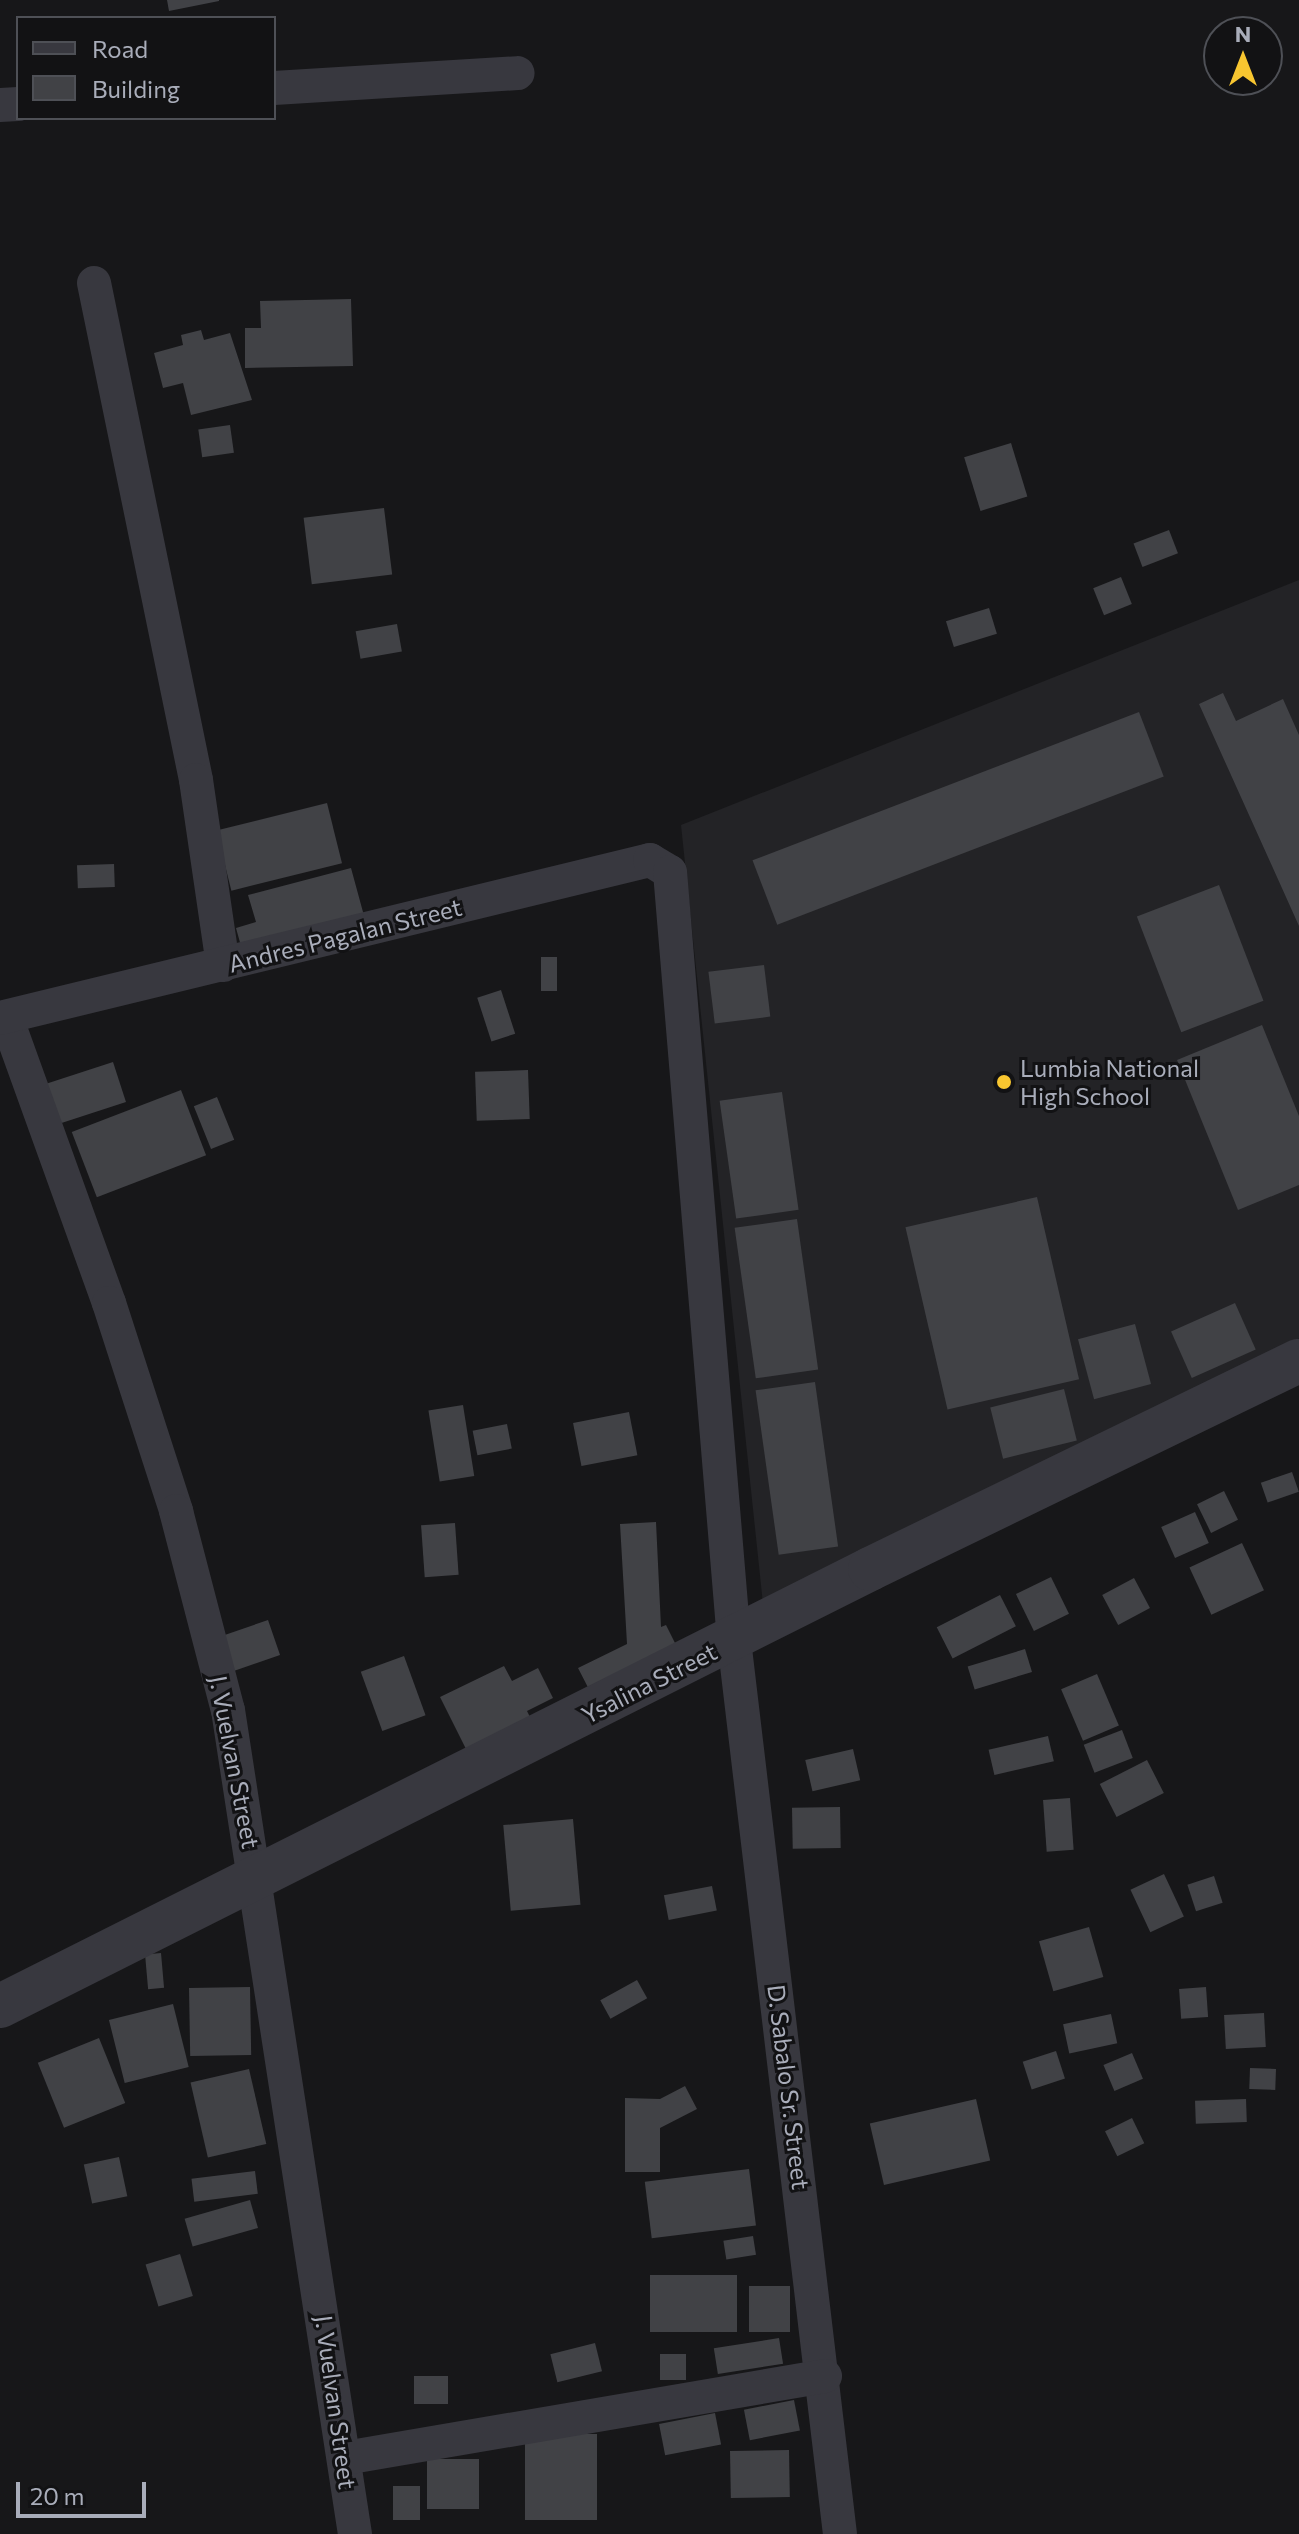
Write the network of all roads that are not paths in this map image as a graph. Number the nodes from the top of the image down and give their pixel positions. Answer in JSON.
{"nodes":[{"id":1,"x":518,"y":73,"type":"dead end"},
{"id":2,"x":276,"y":88,"type":"edge"},
{"id":3,"x":94,"y":283,"type":"dead end"},
{"id":4,"x":675,"y":889,"type":"joint"},
{"id":5,"x":223,"y":965,"type":"junction"},
{"id":6,"x":3,"y":1017,"type":"edge"},
{"id":7,"x":1299,"y":1361,"type":"edge"},
{"id":8,"x":734,"y":1640,"type":"junction"},
{"id":9,"x":258,"y":1880,"type":"junction"},
{"id":10,"x":0,"y":2006,"type":"edge"},
{"id":11,"x":825,"y":2376,"type":"junction"},
{"id":12,"x":345,"y":2458,"type":"junction"},
{"id":13,"x":355,"y":2534,"type":"edge"},
{"id":14,"x":840,"y":2534,"type":"edge"}],
"edges":[{"from":1,"to":2,"type":"street"},
{"from":3,"to":5,"type":"street"},
{"from":4,"to":5,"type":"street","name":"Andres Pagalan Street"},
{"from":4,"to":8,"type":"street","name":"D. Sabalo Sr. Street"},
{"from":5,"to":6,"type":"street","name":"Andres Pagalan Street"},
{"from":6,"to":9,"type":"street","name":"J. Vuelvan Street"},
{"from":7,"to":8,"type":"street","name":"Ysalina Street"},
{"from":8,"to":9,"type":"street","name":"Ysalina Street"},
{"from":8,"to":11,"type":"street","name":"D. Sabalo Sr. Street"},
{"from":9,"to":10,"type":"street","name":"Ysalina Street"},
{"from":9,"to":12,"type":"street","name":"J. Vuelvan Street"},
{"from":11,"to":12,"type":"street"},
{"from":11,"to":14,"type":"street","name":"D. Sabalo Sr. Street"},
{"from":12,"to":13,"type":"street","name":"J. Vuelvan Street"}]}
